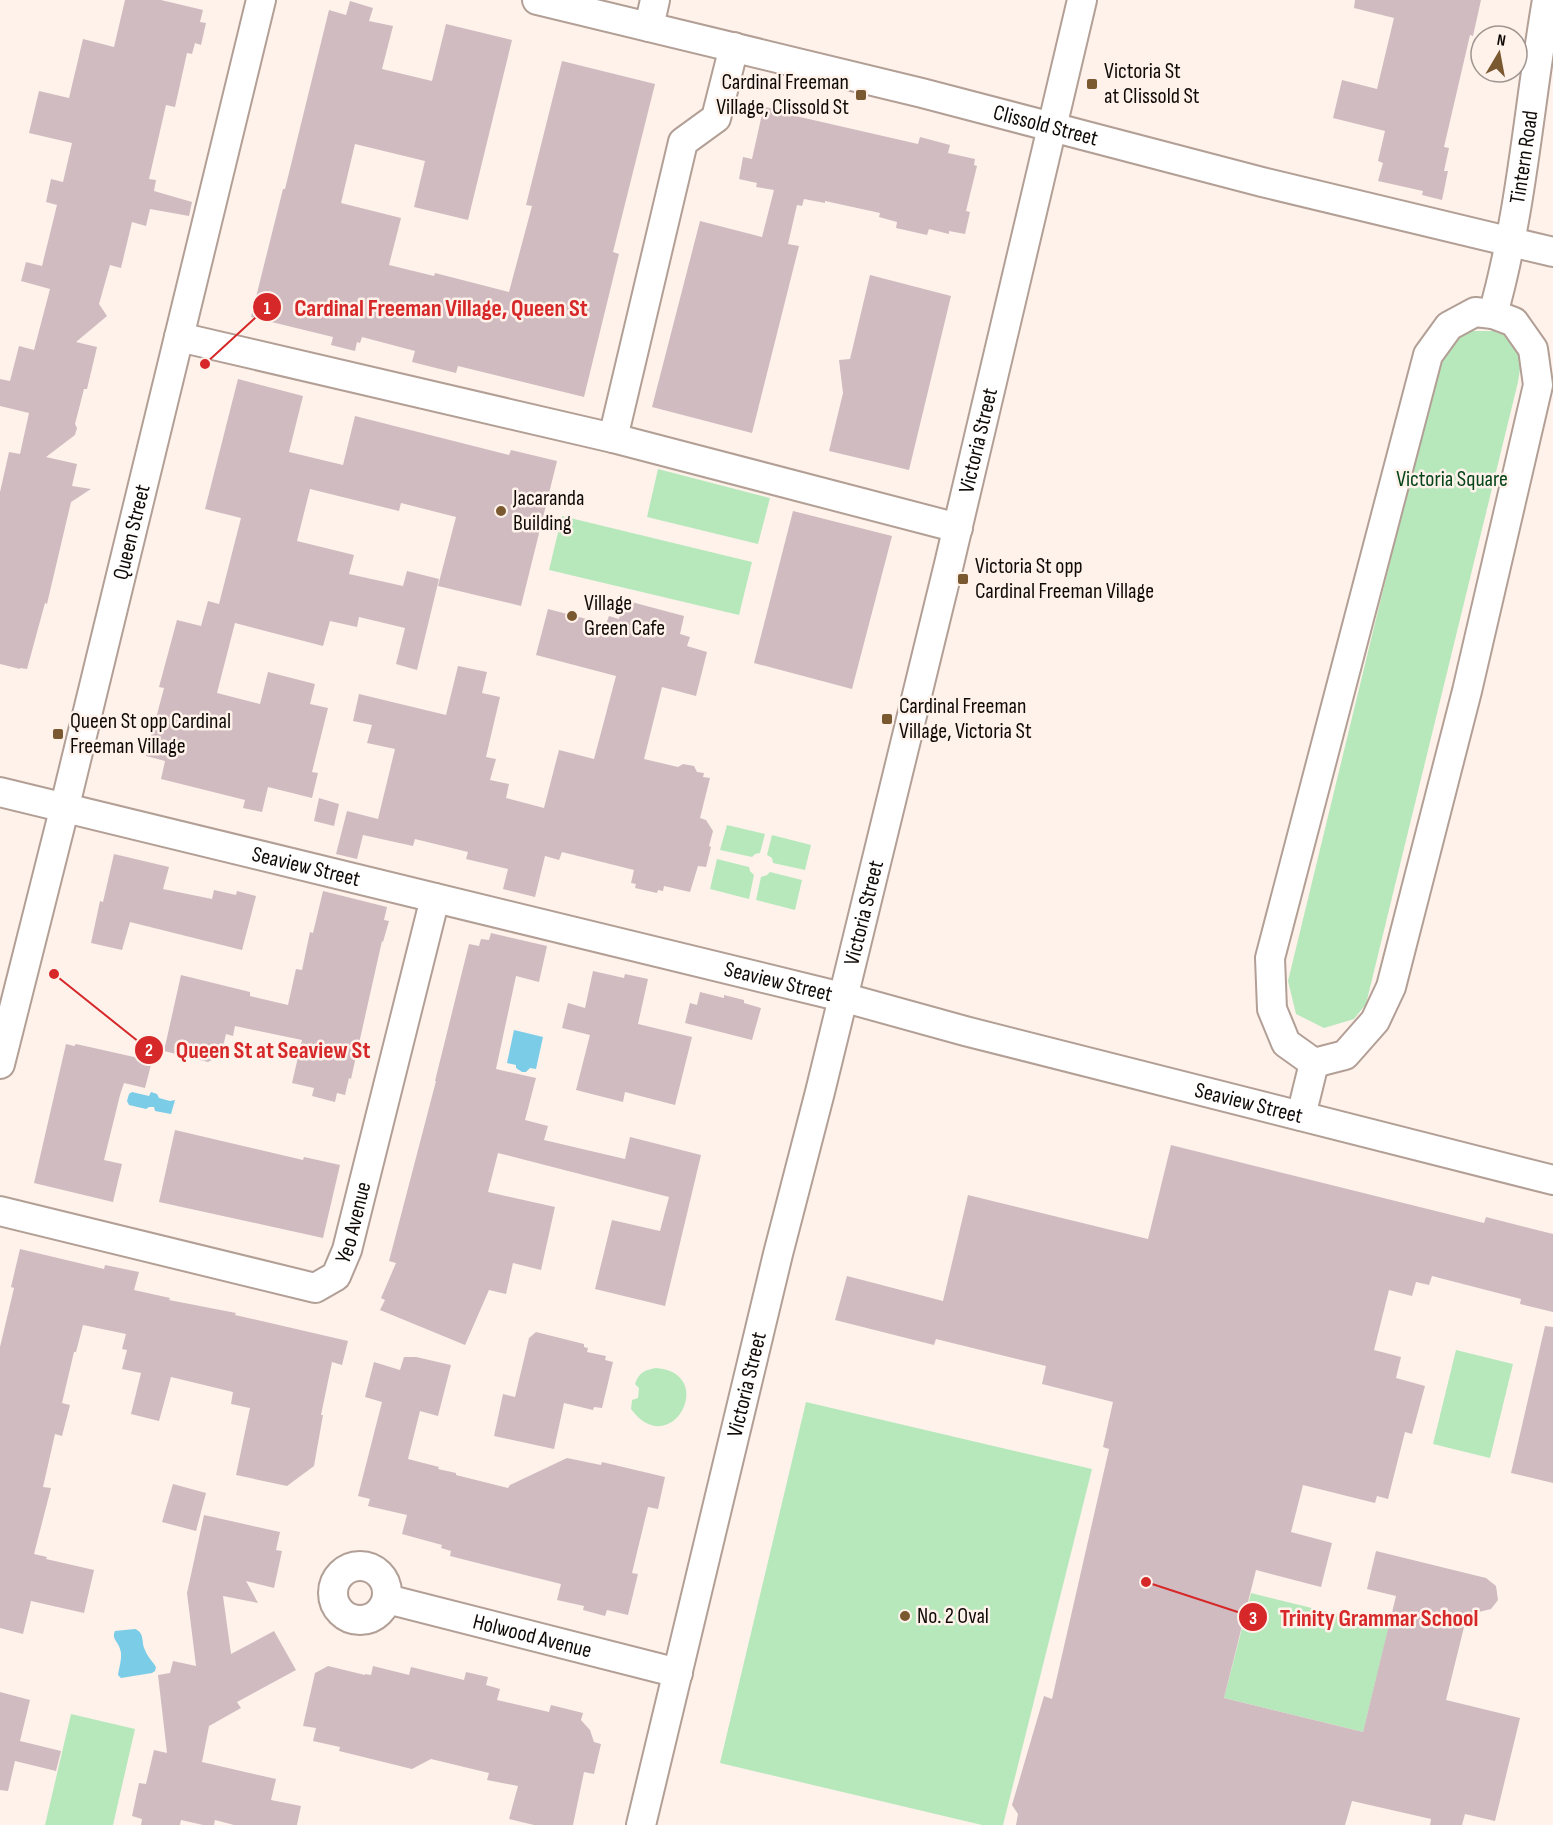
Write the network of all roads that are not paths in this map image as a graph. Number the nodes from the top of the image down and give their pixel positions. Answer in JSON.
{"nodes":[{"id":1,"x":261,"y":0,"type":"edge"},
{"id":2,"x":537,"y":0,"type":"edge"},
{"id":3,"x":1082,"y":0,"type":"edge"},
{"id":4,"x":1546,"y":0,"type":"edge"},
{"id":5,"x":652,"y":13,"type":"edge"},
{"id":6,"x":734,"y":47,"type":"junction"},
{"id":7,"x":1053,"y":127,"type":"junction"},
{"id":8,"x":1510,"y":241,"type":"junction"},
{"id":9,"x":1553,"y":252,"type":"edge"},
{"id":10,"x":1493,"y":314,"type":"junction"},
{"id":11,"x":179,"y":337,"type":"junction"},
{"id":12,"x":613,"y":438,"type":"junction"},
{"id":13,"x":958,"y":528,"type":"junction"},
{"id":14,"x":0,"y":792,"type":"edge"},
{"id":15,"x":65,"y":807,"type":"junction"},
{"id":16,"x":435,"y":898,"type":"junction"},
{"id":17,"x":842,"y":998,"type":"junction"},
{"id":18,"x":4,"y":1029,"type":"edge"},
{"id":19,"x":1314,"y":1063,"type":"junction"},
{"id":20,"x":0,"y":1064,"type":"edge"},
{"id":21,"x":1301,"y":1116,"type":"junction"},
{"id":22,"x":1553,"y":1180,"type":"edge"},
{"id":23,"x":0,"y":1211,"type":"edge"},
{"id":24,"x":387,"y":1599,"type":"dead end"},
{"id":25,"x":678,"y":1673,"type":"junction"},
{"id":26,"x":641,"y":1825,"type":"edge"}],
"edges":[{"from":1,"to":11,"type":"street","name":"Queen Street"},
{"from":2,"to":5,"type":"street","name":"Clissold Street"},
{"from":3,"to":7,"type":"street","name":"Victoria Street"},
{"from":4,"to":8,"type":"street","name":"Tintern Road"},
{"from":5,"to":6,"type":"street","name":"Clissold Street"},
{"from":6,"to":7,"type":"street","name":"Clissold Street"},
{"from":6,"to":12,"type":"street"},
{"from":7,"to":8,"type":"street","name":"Clissold Street"},
{"from":7,"to":13,"type":"street","name":"Victoria Street"},
{"from":8,"to":9,"type":"street","name":"Clissold Street"},
{"from":8,"to":10,"type":"street"},
{"from":10,"to":19,"type":"street"},
{"from":10,"to":19,"type":"street"},
{"from":11,"to":12,"type":"street"},
{"from":11,"to":15,"type":"street","name":"Queen Street"},
{"from":12,"to":13,"type":"street"},
{"from":13,"to":17,"type":"street","name":"Victoria Street"},
{"from":14,"to":15,"type":"street","name":"Seaview Street"},
{"from":15,"to":16,"type":"street","name":"Seaview Street"},
{"from":15,"to":18,"type":"street","name":"Queen Street"},
{"from":16,"to":17,"type":"street","name":"Seaview Street"},
{"from":16,"to":23,"type":"street","name":"Yeo Avenue"},
{"from":17,"to":21,"type":"street","name":"Seaview Street"},
{"from":17,"to":25,"type":"street","name":"Victoria Street"},
{"from":18,"to":20,"type":"street","name":"Queen Street"},
{"from":19,"to":21,"type":"street"},
{"from":21,"to":22,"type":"street","name":"Seaview Street"},
{"from":24,"to":25,"type":"street","name":"Holwood Avenue"},
{"from":25,"to":26,"type":"street","name":"Victoria Street"}]}
